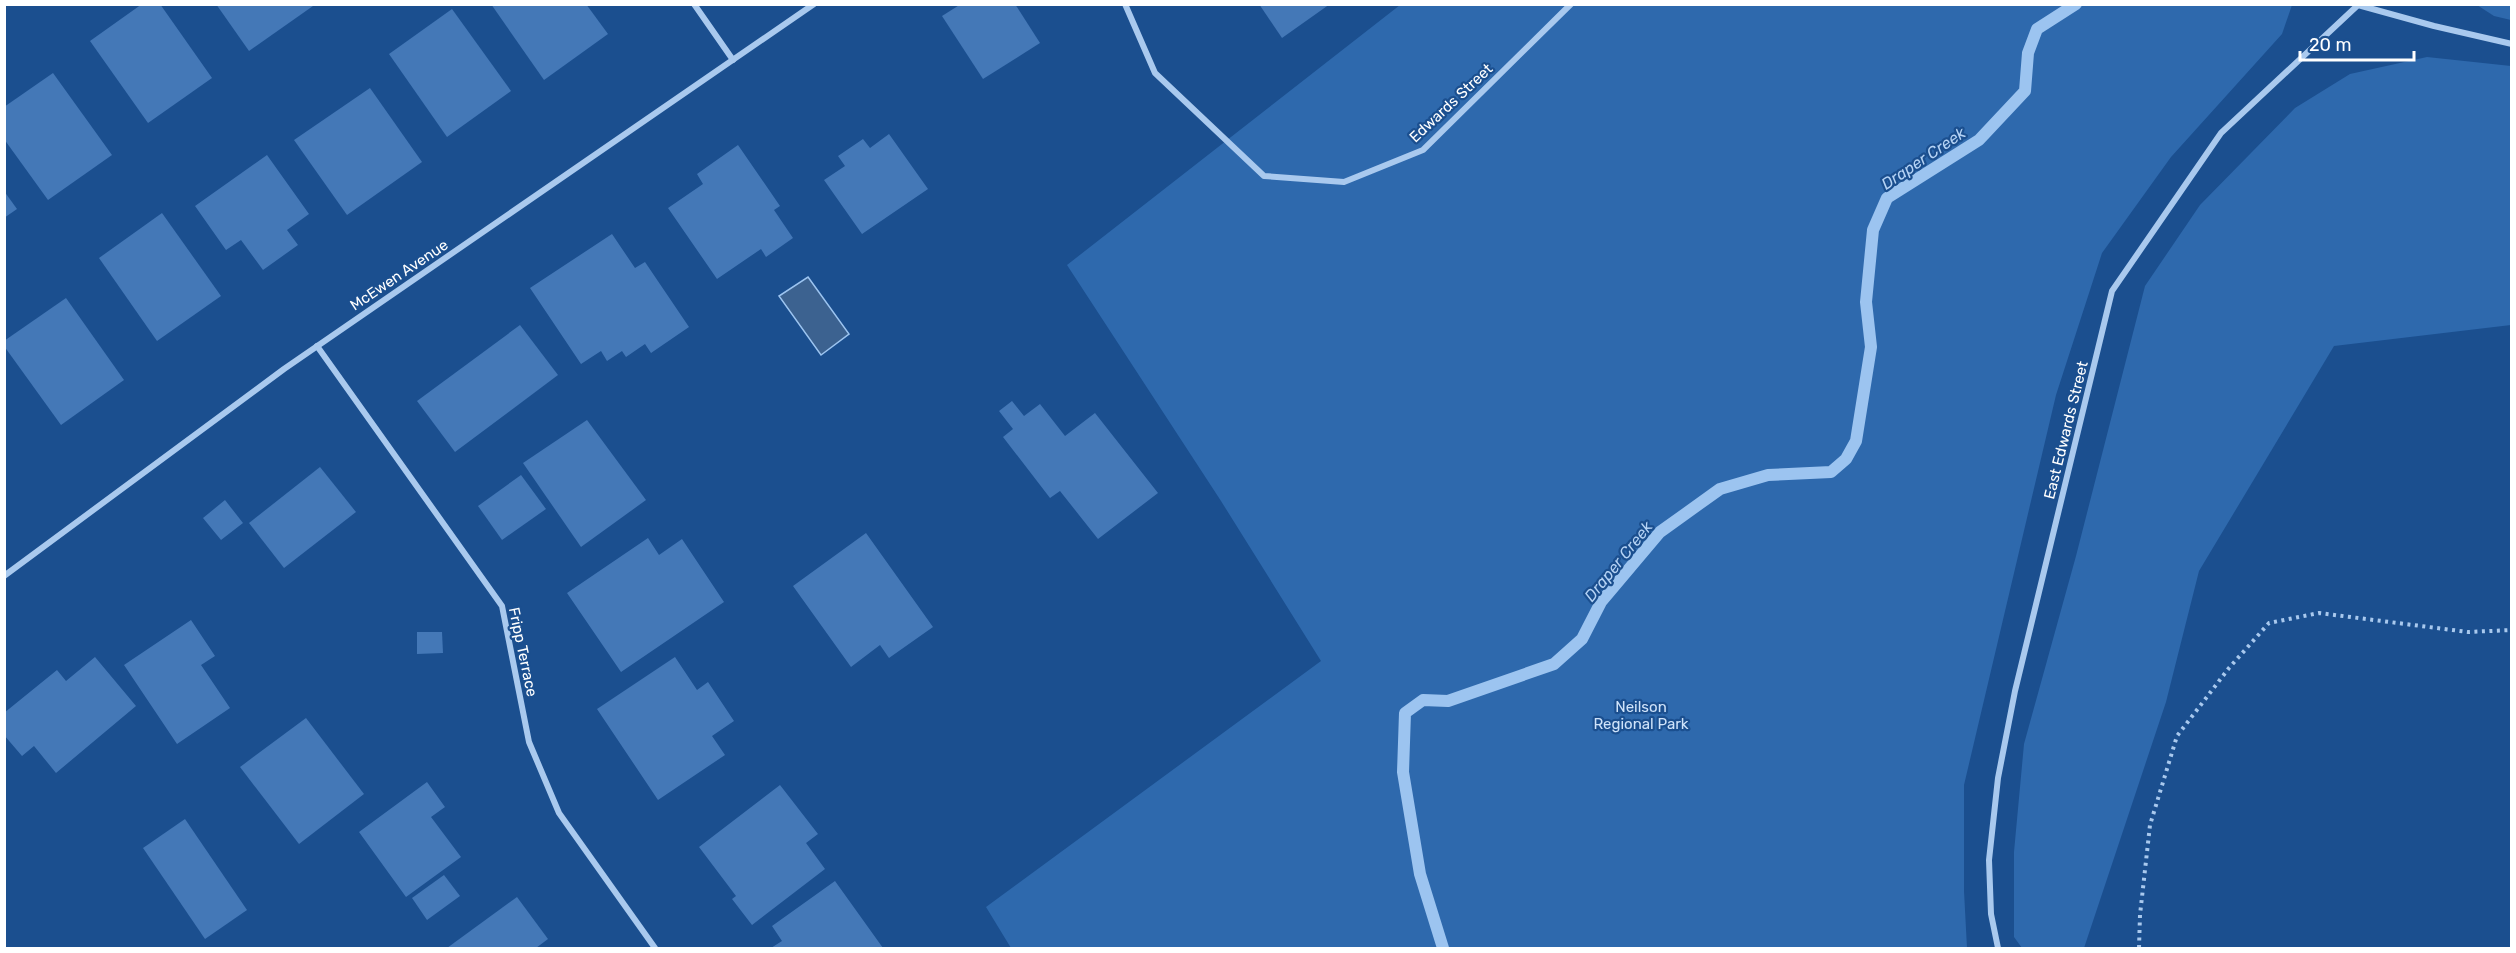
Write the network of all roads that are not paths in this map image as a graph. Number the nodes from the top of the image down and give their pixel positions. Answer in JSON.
{"nodes":[{"id":1,"x":694,"y":4,"type":"edge"},
{"id":2,"x":814,"y":4,"type":"edge"},
{"id":3,"x":1125,"y":4,"type":"edge"},
{"id":4,"x":1571,"y":4,"type":"edge"},
{"id":5,"x":2358,"y":5,"type":"edge"},
{"id":6,"x":2511,"y":44,"type":"edge"},
{"id":7,"x":733,"y":60,"type":"junction"},
{"id":8,"x":317,"y":346,"type":"junction"},
{"id":9,"x":4,"y":576,"type":"edge"},
{"id":10,"x":655,"y":948,"type":"edge"},
{"id":11,"x":1998,"y":948,"type":"edge"}],
"edges":[{"from":1,"to":7,"type":"street"},
{"from":2,"to":7,"type":"street","name":"McEwen Avenue"},
{"from":3,"to":4,"type":"street","name":"Edwards Street"},
{"from":5,"to":6,"type":"street"},
{"from":5,"to":11,"type":"street","name":"East Edwards Street"},
{"from":7,"to":8,"type":"street","name":"McEwen Avenue"},
{"from":8,"to":9,"type":"street","name":"McEwen Avenue"},
{"from":8,"to":10,"type":"street","name":"Fripp Terrace"}]}
